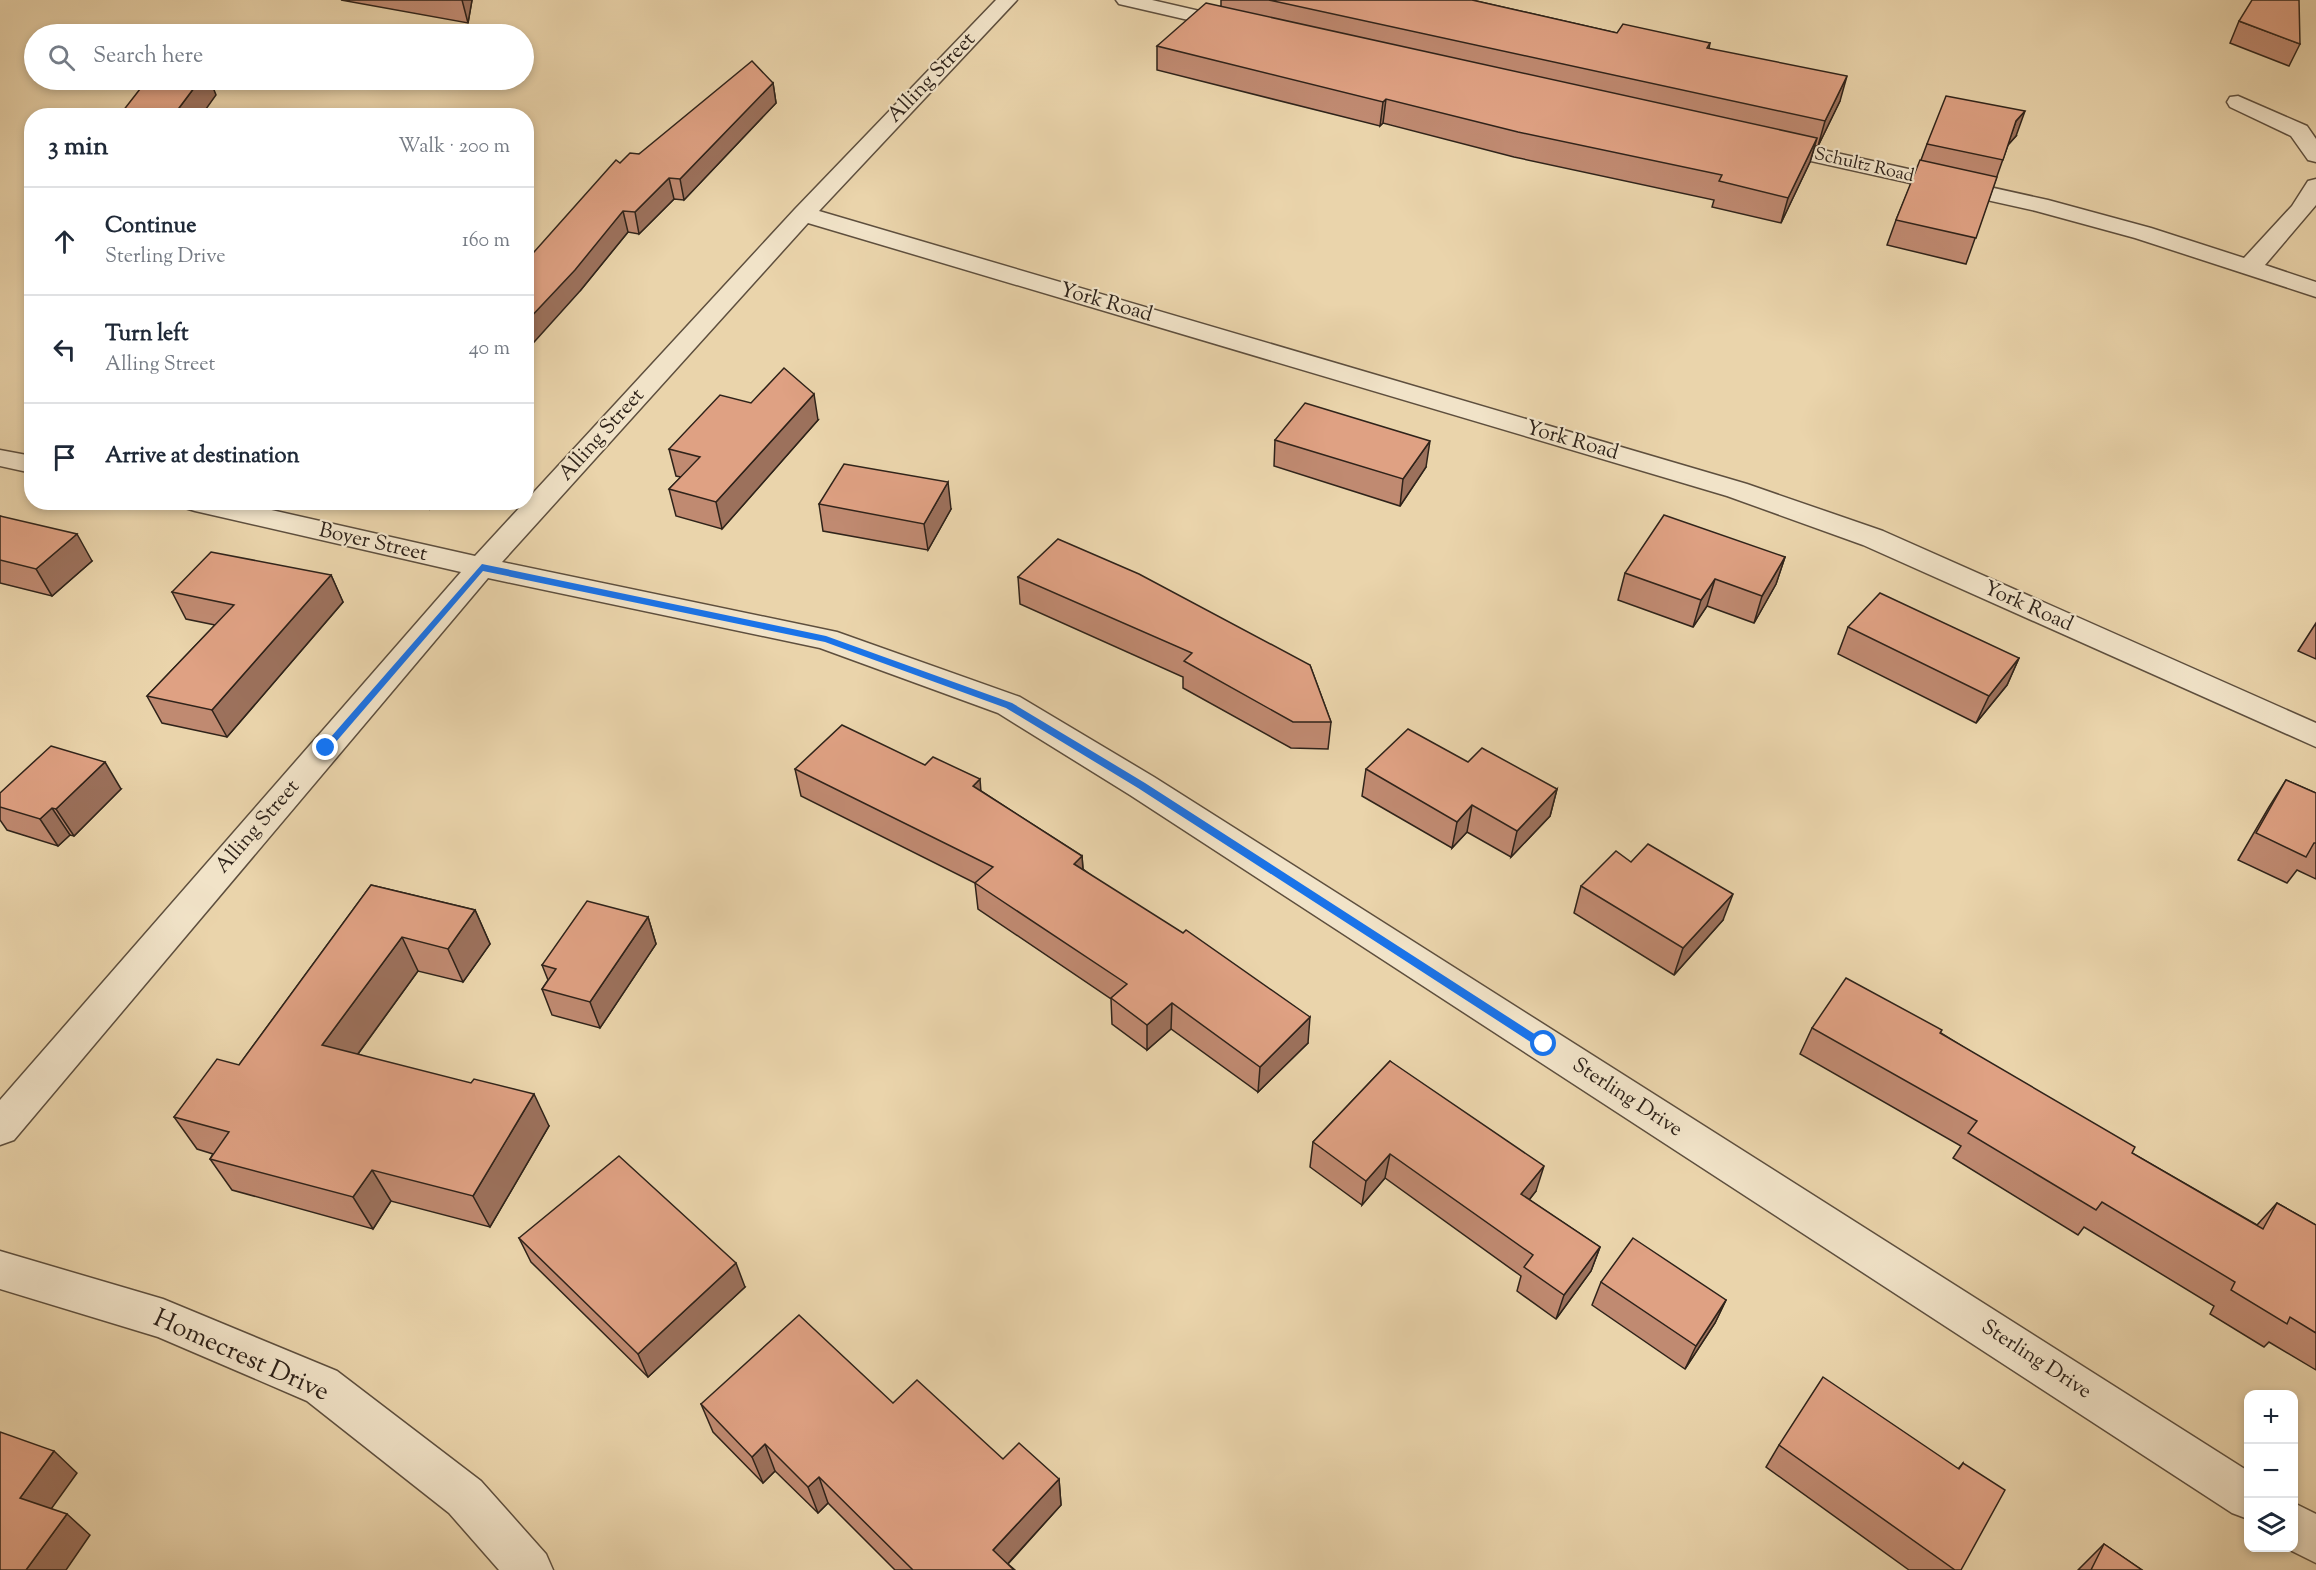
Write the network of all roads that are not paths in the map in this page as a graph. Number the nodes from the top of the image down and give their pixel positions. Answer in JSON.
{"nodes":[{"id":1,"x":1007,"y":0,"type":"edge"},
{"id":2,"x":1126,"y":0,"type":"edge"},
{"id":3,"x":1253,"y":29,"type":"edge"},
{"id":4,"x":2238,"y":102,"type":"dead end"},
{"id":5,"x":1750,"y":140,"type":"edge"},
{"id":6,"x":2316,"y":155,"type":"edge"},
{"id":7,"x":2316,"y":186,"type":"edge"},
{"id":8,"x":803,"y":214,"type":"junction"},
{"id":9,"x":2250,"y":267,"type":"junction"},
{"id":10,"x":2316,"y":290,"type":"edge"},
{"id":11,"x":0,"y":458,"type":"edge"},
{"id":12,"x":24,"y":463,"type":"edge"},
{"id":13,"x":230,"y":510,"type":"edge"},
{"id":14,"x":534,"y":510,"type":"edge"},
{"id":15,"x":534,"y":510,"type":"edge"},
{"id":16,"x":482,"y":567,"type":"junction"},
{"id":17,"x":2316,"y":736,"type":"edge"},
{"id":18,"x":0,"y":1128,"type":"edge"},
{"id":19,"x":0,"y":1270,"type":"edge"},
{"id":20,"x":2244,"y":1494,"type":"edge"},
{"id":21,"x":2298,"y":1529,"type":"edge"},
{"id":22,"x":2316,"y":1540,"type":"edge"},
{"id":23,"x":530,"y":1570,"type":"edge"}],
"edges":[{"from":1,"to":8,"type":"street","name":"Alling Street"},
{"from":2,"to":3,"type":"street"},
{"from":4,"to":6,"type":"street"},
{"from":5,"to":9,"type":"street","name":"Schultz Road"},
{"from":7,"to":9,"type":"street"},
{"from":8,"to":14,"type":"street","name":"Alling Street"},
{"from":8,"to":17,"type":"street","name":"York Road"},
{"from":9,"to":10,"type":"street","name":"Schultz Road"},
{"from":11,"to":12,"type":"street"},
{"from":13,"to":16,"type":"street","name":"Boyer Street"},
{"from":15,"to":16,"type":"street","name":"Alling Street"},
{"from":16,"to":18,"type":"street","name":"Alling Street"},
{"from":16,"to":20,"type":"street","name":"Sterling Drive"},
{"from":19,"to":23,"type":"street","name":"Homecrest Drive"},
{"from":21,"to":22,"type":"street"}]}
